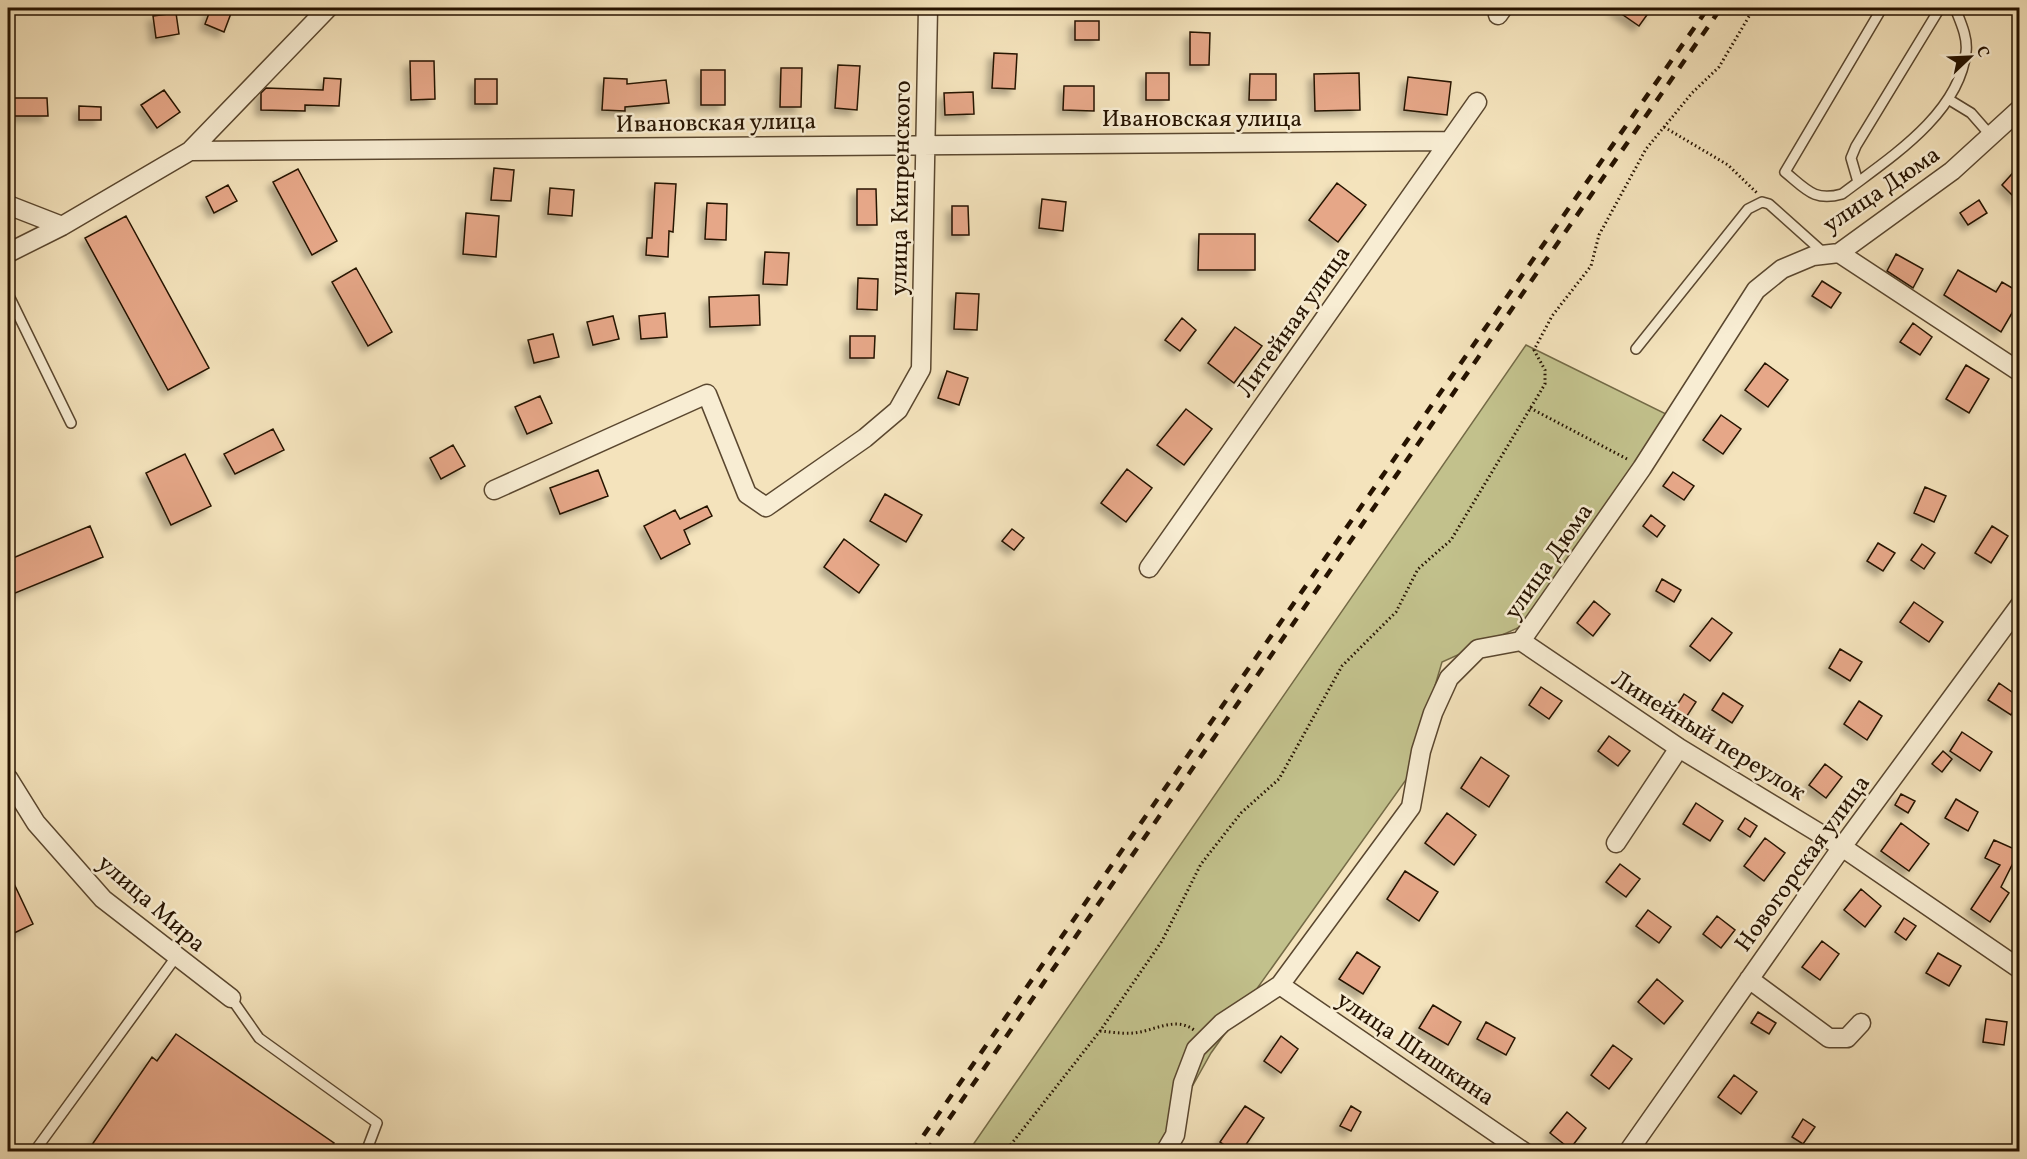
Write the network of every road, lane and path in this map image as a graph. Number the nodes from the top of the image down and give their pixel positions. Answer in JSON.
{"nodes":[{"id":1,"x":328,"y":8,"type":"edge"},
{"id":2,"x":928,"y":8,"type":"edge"},
{"id":3,"x":1754,"y":8,"type":"edge"},
{"id":4,"x":1882,"y":8,"type":"edge"},
{"id":5,"x":1940,"y":8,"type":"edge"},
{"id":6,"x":1955,"y":8,"type":"edge"},
{"id":7,"x":1948,"y":99,"type":"junction"},
{"id":8,"x":1477,"y":102,"type":"dead end"},
{"id":9,"x":2019,"y":110,"type":"edge"},
{"id":10,"x":1664,"y":127,"type":"junction"},
{"id":11,"x":1992,"y":137,"type":"junction"},
{"id":12,"x":1449,"y":141,"type":"junction"},
{"id":13,"x":924,"y":144,"type":"junction"},
{"id":14,"x":190,"y":151,"type":"junction"},
{"id":15,"x":1858,"y":182,"type":"junction"},
{"id":16,"x":1769,"y":204,"type":"junction"},
{"id":17,"x":8,"y":205,"type":"edge"},
{"id":18,"x":62,"y":226,"type":"junction"},
{"id":19,"x":8,"y":253,"type":"edge"},
{"id":20,"x":1832,"y":253,"type":"junction"},
{"id":21,"x":8,"y":294,"type":"edge"},
{"id":22,"x":1636,"y":349,"type":"dead end"},
{"id":23,"x":2019,"y":372,"type":"edge"},
{"id":24,"x":1530,"y":408,"type":"junction"},
{"id":25,"x":71,"y":423,"type":"dead end"},
{"id":26,"x":1642,"y":468,"type":"junction"},
{"id":27,"x":494,"y":490,"type":"dead end"},
{"id":28,"x":1149,"y":568,"type":"dead end"},
{"id":29,"x":2019,"y":605,"type":"edge"},
{"id":30,"x":1521,"y":642,"type":"junction"},
{"id":31,"x":1680,"y":748,"type":"junction"},
{"id":32,"x":8,"y":778,"type":"edge"},
{"id":33,"x":1616,"y":843,"type":"dead end"},
{"id":34,"x":1842,"y":847,"type":"junction"},
{"id":35,"x":176,"y":957,"type":"junction"},
{"id":36,"x":2019,"y":969,"type":"edge"},
{"id":37,"x":1749,"y":979,"type":"junction"},
{"id":38,"x":1280,"y":985,"type":"junction"},
{"id":39,"x":231,"y":998,"type":"joint"},
{"id":40,"x":1861,"y":1023,"type":"dead end"},
{"id":41,"x":1100,"y":1031,"type":"junction"},
{"id":42,"x":1206,"y":1039,"type":"junction"},
{"id":43,"x":34,"y":1152,"type":"edge"},
{"id":44,"x":366,"y":1152,"type":"edge"},
{"id":45,"x":1005,"y":1152,"type":"edge"},
{"id":46,"x":1165,"y":1152,"type":"edge"},
{"id":47,"x":1524,"y":1152,"type":"edge"},
{"id":48,"x":1628,"y":1152,"type":"edge"}],
"edges":[{"from":1,"to":14,"type":"street"},
{"from":2,"to":13,"type":"street","name":"улица Кипренского"},
{"from":3,"to":10,"type":"path"},
{"from":4,"to":15,"type":"lane"},
{"from":5,"to":15,"type":"lane"},
{"from":6,"to":7,"type":"lane"},
{"from":7,"to":11,"type":"lane"},
{"from":7,"to":15,"type":"lane"},
{"from":8,"to":12,"type":"street","name":"Литейная улица"},
{"from":9,"to":11,"type":"street","name":"улица Дюма"},
{"from":10,"to":16,"type":"path"},
{"from":10,"to":24,"type":"path"},
{"from":11,"to":20,"type":"street","name":"улица Дюма"},
{"from":12,"to":13,"type":"street","name":"Ивановская улица"},
{"from":12,"to":28,"type":"street","name":"Литейная улица"},
{"from":13,"to":14,"type":"street","name":"Ивановская улица"},
{"from":13,"to":27,"type":"street","name":"улица Кипренского"},
{"from":14,"to":18,"type":"street","name":"Ивановская улица"},
{"from":16,"to":20,"type":"lane"},
{"from":16,"to":22,"type":"lane"},
{"from":17,"to":18,"type":"street"},
{"from":18,"to":19,"type":"street","name":"Ивановская улица"},
{"from":20,"to":23,"type":"street"},
{"from":20,"to":26,"type":"street","name":"улица Дюма"},
{"from":21,"to":25,"type":"lane"},
{"from":24,"to":26,"type":"path"},
{"from":24,"to":41,"type":"path"},
{"from":26,"to":30,"type":"street","name":"улица Дюма"},
{"from":29,"to":34,"type":"street","name":"Новогорская улица"},
{"from":30,"to":31,"type":"street","name":"Линейный переулок"},
{"from":30,"to":38,"type":"street","name":"улица Дюма"},
{"from":31,"to":33,"type":"street"},
{"from":31,"to":34,"type":"street","name":"Линейный переулок"},
{"from":32,"to":35,"type":"street","name":"улица Мира"},
{"from":34,"to":36,"type":"street","name":"Линейный переулок"},
{"from":34,"to":37,"type":"street","name":"Новогорская улица"},
{"from":35,"to":39,"type":"street","name":"улица Мира"},
{"from":35,"to":43,"type":"lane"},
{"from":37,"to":40,"type":"street"},
{"from":37,"to":48,"type":"street","name":"Новогорская улица"},
{"from":38,"to":42,"type":"street","name":"улица Дюма"},
{"from":38,"to":47,"type":"street","name":"улица Шишкина"},
{"from":39,"to":44,"type":"lane"},
{"from":41,"to":42,"type":"path"},
{"from":41,"to":45,"type":"path"},
{"from":42,"to":46,"type":"street","name":"улица Дюма"}]}
